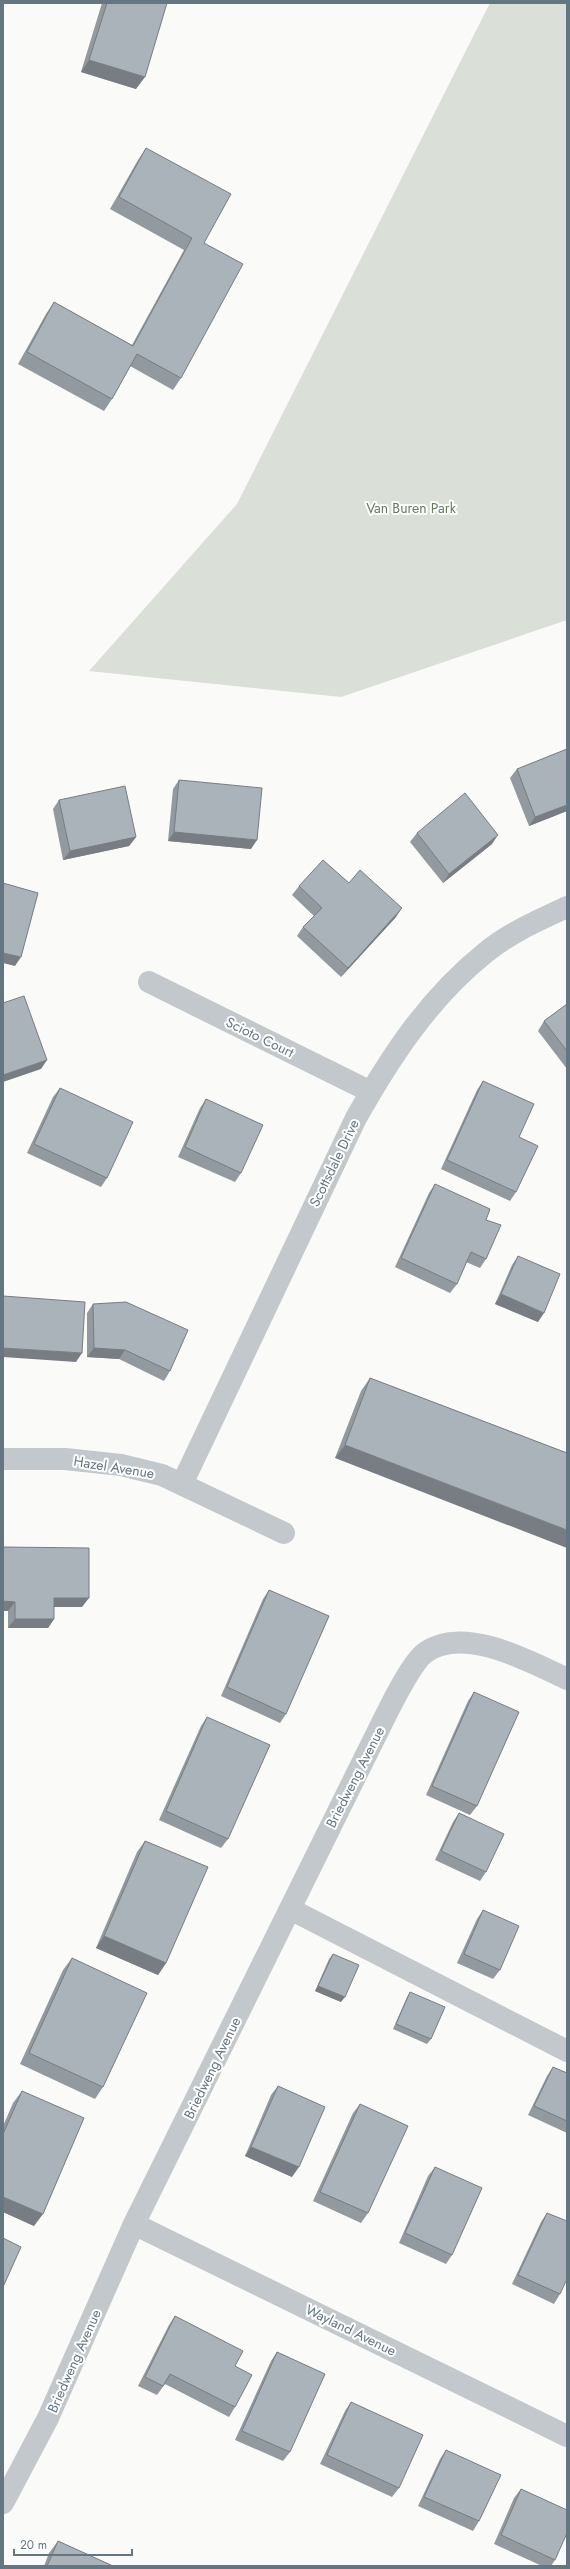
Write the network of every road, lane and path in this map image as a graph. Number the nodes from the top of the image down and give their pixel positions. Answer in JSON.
{"nodes":[{"id":1,"x":567,"y":907,"type":"edge"},
{"id":2,"x":149,"y":982,"type":"dead end"},
{"id":3,"x":371,"y":1092,"type":"junction"},
{"id":4,"x":3,"y":1459,"type":"edge"},
{"id":5,"x":182,"y":1484,"type":"junction"},
{"id":6,"x":284,"y":1533,"type":"dead end"},
{"id":7,"x":567,"y":1679,"type":"edge"},
{"id":8,"x":290,"y":1909,"type":"junction"},
{"id":9,"x":567,"y":2051,"type":"edge"},
{"id":10,"x":134,"y":2224,"type":"junction"},
{"id":11,"x":567,"y":2436,"type":"edge"},
{"id":12,"x":3,"y":2503,"type":"edge"}],
"edges":[{"from":1,"to":3,"type":"street","name":"Scottsdale Drive"},
{"from":2,"to":3,"type":"street","name":"Scioto Court"},
{"from":3,"to":5,"type":"street","name":"Scottsdale Drive"},
{"from":4,"to":5,"type":"street","name":"Hazel Avenue"},
{"from":5,"to":6,"type":"street","name":"Hazel Avenue"},
{"from":7,"to":8,"type":"street","name":"Briedweng Avenue"},
{"from":8,"to":9,"type":"street"},
{"from":8,"to":10,"type":"street","name":"Briedweng Avenue"},
{"from":10,"to":11,"type":"street","name":"Wayland Avenue"},
{"from":10,"to":12,"type":"street","name":"Briedweng Avenue"}]}
